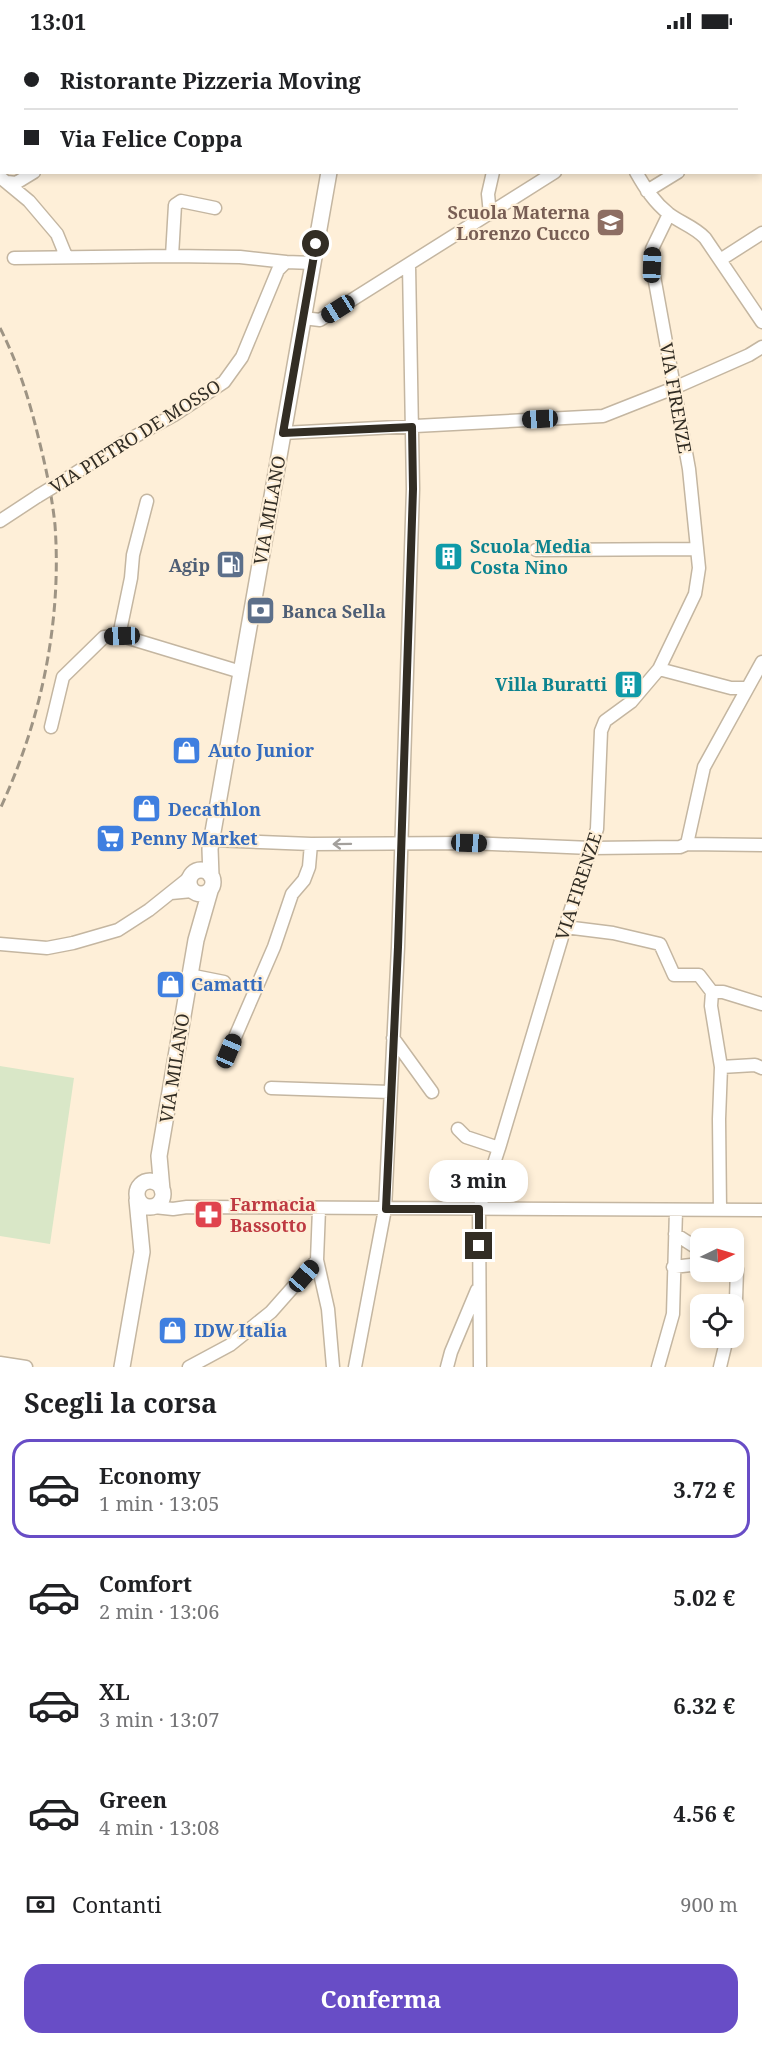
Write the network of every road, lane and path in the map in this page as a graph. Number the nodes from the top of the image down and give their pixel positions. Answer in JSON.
{"nodes":[{"id":1,"x":31,"y":174,"type":"edge"},
{"id":2,"x":329,"y":174,"type":"edge"},
{"id":3,"x":493,"y":174,"type":"edge"},
{"id":4,"x":552,"y":174,"type":"edge"},
{"id":5,"x":637,"y":174,"type":"edge"},
{"id":6,"x":675,"y":174,"type":"edge"},
{"id":7,"x":3,"y":179,"type":"edge"},
{"id":8,"x":647,"y":191,"type":"junction"},
{"id":9,"x":215,"y":208,"type":"dead end"},
{"id":10,"x":490,"y":214,"type":"junction"},
{"id":11,"x":669,"y":214,"type":"junction"},
{"id":12,"x":762,"y":233,"type":"edge"},
{"id":13,"x":66,"y":256,"type":"junction"},
{"id":14,"x":172,"y":256,"type":"junction"},
{"id":15,"x":14,"y":258,"type":"dead end"},
{"id":16,"x":720,"y":260,"type":"junction"},
{"id":17,"x":286,"y":262,"type":"junction"},
{"id":18,"x":313,"y":263,"type":"junction"},
{"id":19,"x":409,"y":265,"type":"junction"},
{"id":20,"x":303,"y":318,"type":"junction"},
{"id":21,"x":762,"y":322,"type":"edge"},
{"id":22,"x":762,"y":347,"type":"edge"},
{"id":23,"x":674,"y":388,"type":"junction"},
{"id":24,"x":412,"y":427,"type":"junction"},
{"id":25,"x":283,"y":433,"type":"junction"},
{"id":26,"x":147,"y":501,"type":"dead end"},
{"id":27,"x":0,"y":521,"type":"edge"},
{"id":28,"x":697,"y":549,"type":"junction"},
{"id":29,"x":536,"y":550,"type":"dead end"},
{"id":30,"x":122,"y":636,"type":"junction"},
{"id":31,"x":762,"y":662,"type":"edge"},
{"id":32,"x":659,"y":669,"type":"junction"},
{"id":33,"x":241,"y":672,"type":"junction"},
{"id":34,"x":747,"y":688,"type":"junction"},
{"id":35,"x":51,"y":728,"type":"dead end"},
{"id":36,"x":400,"y":843,"type":"junction"},
{"id":37,"x":211,"y":844,"type":"junction"},
{"id":38,"x":311,"y":844,"type":"junction"},
{"id":39,"x":687,"y":844,"type":"junction"},
{"id":40,"x":762,"y":845,"type":"edge"},
{"id":41,"x":591,"y":848,"type":"junction"},
{"id":42,"x":200,"y":883,"type":"junction"},
{"id":43,"x":565,"y":927,"type":"junction"},
{"id":44,"x":0,"y":945,"type":"edge"},
{"id":45,"x":189,"y":975,"type":"junction"},
{"id":46,"x":224,"y":982,"type":"dead end"},
{"id":47,"x":712,"y":992,"type":"junction"},
{"id":48,"x":762,"y":1004,"type":"edge"},
{"id":49,"x":393,"y":1038,"type":"junction"},
{"id":50,"x":229,"y":1051,"type":"dead end"},
{"id":51,"x":721,"y":1067,"type":"junction"},
{"id":52,"x":762,"y":1068,"type":"edge"},
{"id":53,"x":270,"y":1088,"type":"dead end"},
{"id":54,"x":390,"y":1092,"type":"junction"},
{"id":55,"x":432,"y":1092,"type":"dead end"},
{"id":56,"x":458,"y":1129,"type":"dead end"},
{"id":57,"x":500,"y":1148,"type":"junction"},
{"id":58,"x":158,"y":1160,"type":"junction"},
{"id":59,"x":145,"y":1182,"type":"junction"},
{"id":60,"x":163,"y":1191,"type":"junction"},
{"id":61,"x":147,"y":1205,"type":"junction"},
{"id":62,"x":187,"y":1207,"type":"junction"},
{"id":63,"x":319,"y":1209,"type":"junction"},
{"id":64,"x":386,"y":1209,"type":"junction"},
{"id":65,"x":479,"y":1209,"type":"junction"},
{"id":66,"x":676,"y":1210,"type":"junction"},
{"id":67,"x":720,"y":1210,"type":"junction"},
{"id":68,"x":762,"y":1210,"type":"edge"},
{"id":69,"x":675,"y":1234,"type":"junction"},
{"id":70,"x":690,"y":1244,"type":"edge"},
{"id":71,"x":318,"y":1260,"type":"junction"},
{"id":72,"x":690,"y":1265,"type":"edge"},
{"id":73,"x":673,"y":1267,"type":"junction"},
{"id":74,"x":480,"y":1284,"type":"junction"},
{"id":75,"x":725,"y":1348,"type":"edge"},
{"id":76,"x":0,"y":1363,"type":"edge"},
{"id":77,"x":26,"y":1367,"type":"edge"},
{"id":78,"x":122,"y":1367,"type":"edge"},
{"id":79,"x":189,"y":1367,"type":"edge"},
{"id":80,"x":333,"y":1367,"type":"edge"},
{"id":81,"x":355,"y":1367,"type":"edge"},
{"id":82,"x":447,"y":1367,"type":"edge"},
{"id":83,"x":480,"y":1367,"type":"edge"},
{"id":84,"x":658,"y":1367,"type":"edge"},
{"id":85,"x":720,"y":1367,"type":"edge"}],
"edges":[{"from":1,"to":7,"type":"street"},
{"from":2,"to":18,"type":"main road","name":"VIA MILANO"},
{"from":3,"to":10,"type":"street"},
{"from":4,"to":10,"type":"street"},
{"from":5,"to":8,"type":"street"},
{"from":6,"to":8,"type":"street"},
{"from":7,"to":13,"type":"street"},
{"from":8,"to":11,"type":"street"},
{"from":9,"to":14,"type":"street"},
{"from":10,"to":19,"type":"street"},
{"from":11,"to":16,"type":"street"},
{"from":11,"to":23,"type":"street","name":"VIA FIRENZE"},
{"from":12,"to":16,"type":"street"},
{"from":13,"to":14,"type":"street"},
{"from":13,"to":15,"type":"street"},
{"from":14,"to":17,"type":"street"},
{"from":16,"to":21,"type":"street"},
{"from":17,"to":18,"type":"street"},
{"from":17,"to":27,"type":"street","name":"VIA PIETRO DE MOSSO","bridge":true},
{"from":18,"to":20,"type":"main road","name":"VIA MILANO"},
{"from":19,"to":20,"type":"street"},
{"from":19,"to":24,"type":"street"},
{"from":20,"to":25,"type":"main road","name":"VIA MILANO"},
{"from":22,"to":23,"type":"street"},
{"from":23,"to":24,"type":"street"},
{"from":23,"to":28,"type":"street","name":"VIA FIRENZE"},
{"from":24,"to":25,"type":"street"},
{"from":24,"to":36,"type":"street"},
{"from":25,"to":33,"type":"main road","name":"VIA MILANO"},
{"from":26,"to":30,"type":"street"},
{"from":28,"to":29,"type":"street"},
{"from":28,"to":32,"type":"street","name":"VIA FIRENZE"},
{"from":30,"to":33,"type":"street"},
{"from":30,"to":35,"type":"street"},
{"from":31,"to":34,"type":"street"},
{"from":32,"to":34,"type":"street"},
{"from":32,"to":41,"type":"street","name":"VIA FIRENZE"},
{"from":33,"to":37,"type":"main road","name":"VIA MILANO"},
{"from":34,"to":39,"type":"street"},
{"from":36,"to":38,"type":"street","one_way":true},
{"from":36,"to":41,"type":"street"},
{"from":36,"to":49,"type":"street"},
{"from":37,"to":38,"type":"street"},
{"from":37,"to":42,"type":"main road","name":"VIA MILANO"},
{"from":38,"to":50,"type":"street"},
{"from":39,"to":40,"type":"street"},
{"from":39,"to":41,"type":"street"},
{"from":41,"to":43,"type":"street","name":"VIA FIRENZE"},
{"from":42,"to":44,"type":"street"},
{"from":42,"to":45,"type":"main road","name":"VIA MILANO"},
{"from":43,"to":47,"type":"street"},
{"from":43,"to":57,"type":"street","name":"VIA FIRENZE"},
{"from":45,"to":46,"type":"street"},
{"from":45,"to":58,"type":"main road","name":"VIA MILANO"},
{"from":47,"to":48,"type":"street"},
{"from":47,"to":51,"type":"street"},
{"from":49,"to":54,"type":"street"},
{"from":49,"to":55,"type":"street"},
{"from":51,"to":52,"type":"street"},
{"from":51,"to":67,"type":"street"},
{"from":53,"to":54,"type":"street"},
{"from":54,"to":64,"type":"street"},
{"from":56,"to":57,"type":"street"},
{"from":57,"to":65,"type":"street","name":"VIA FIRENZE"},
{"from":58,"to":59,"type":"main road","name":"VIA MILANO"},
{"from":58,"to":60,"type":"main road","name":"VIA MILANO"},
{"from":59,"to":60,"type":"main road"},
{"from":59,"to":61,"type":"main road","name":"VIA MILANO"},
{"from":60,"to":61,"type":"main road"},
{"from":60,"to":62,"type":"street"},
{"from":61,"to":62,"type":"street"},
{"from":61,"to":78,"type":"main road","name":"VIA MILANO"},
{"from":62,"to":63,"type":"street"},
{"from":63,"to":64,"type":"street"},
{"from":63,"to":71,"type":"street"},
{"from":64,"to":65,"type":"street"},
{"from":64,"to":81,"type":"street"},
{"from":65,"to":66,"type":"street"},
{"from":65,"to":74,"type":"street","name":"VIA FIRENZE"},
{"from":66,"to":67,"type":"street"},
{"from":66,"to":69,"type":"street"},
{"from":67,"to":68,"type":"street"},
{"from":69,"to":70,"type":"street"},
{"from":69,"to":73,"type":"street"},
{"from":71,"to":79,"type":"street"},
{"from":71,"to":80,"type":"street"},
{"from":72,"to":73,"type":"street"},
{"from":73,"to":84,"type":"street"},
{"from":74,"to":82,"type":"street"},
{"from":74,"to":83,"type":"street","name":"VIA FIRENZE"},
{"from":75,"to":85,"type":"street"},
{"from":76,"to":77,"type":"street"}]}
